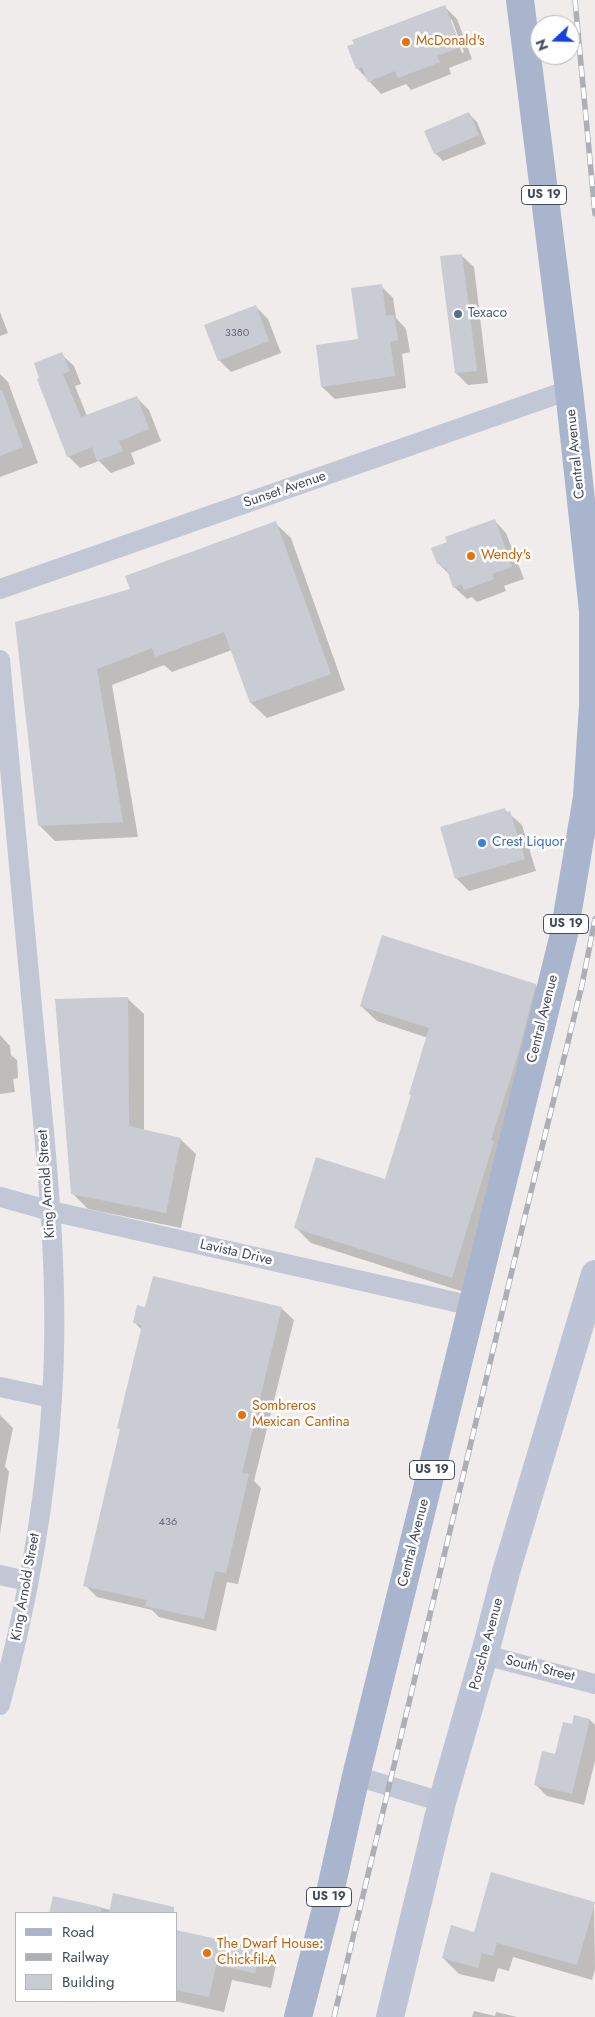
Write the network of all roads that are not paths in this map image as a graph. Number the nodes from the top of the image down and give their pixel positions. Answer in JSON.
{"nodes":[{"id":1,"x":520,"y":0,"type":"edge"},
{"id":2,"x":569,"y":390,"type":"junction"},
{"id":3,"x":0,"y":590,"type":"edge"},
{"id":4,"x":0,"y":660,"type":"edge"},
{"id":5,"x":0,"y":1198,"type":"edge"},
{"id":6,"x":51,"y":1211,"type":"junction"},
{"id":7,"x":595,"y":1274,"type":"edge"},
{"id":8,"x":473,"y":1306,"type":"junction"},
{"id":9,"x":0,"y":1387,"type":"edge"},
{"id":10,"x":52,"y":1398,"type":"junction"},
{"id":11,"x":0,"y":1575,"type":"edge"},
{"id":12,"x":27,"y":1581,"type":"junction"},
{"id":13,"x":8,"y":1646,"type":"edge"},
{"id":14,"x":484,"y":1655,"type":"junction"},
{"id":15,"x":595,"y":1684,"type":"edge"},
{"id":16,"x":0,"y":1705,"type":"edge"},
{"id":17,"x":356,"y":1776,"type":"junction"},
{"id":18,"x":442,"y":1802,"type":"junction"},
{"id":19,"x":298,"y":2017,"type":"edge"},
{"id":20,"x":390,"y":2017,"type":"edge"}],
"edges":[{"from":1,"to":2,"type":"main road","name":"Central Avenue","number":"US 19"},
{"from":2,"to":3,"type":"street","name":"Sunset Avenue"},
{"from":2,"to":8,"type":"main road","name":"Central Avenue","number":"US 19"},
{"from":4,"to":6,"type":"street","name":"King Arnold Street"},
{"from":5,"to":6,"type":"street","name":"Lavista Drive"},
{"from":6,"to":8,"type":"street","name":"Lavista Drive"},
{"from":6,"to":10,"type":"street","name":"King Arnold Street"},
{"from":7,"to":14,"type":"street","name":"Porsche Avenue"},
{"from":8,"to":17,"type":"main road","name":"Central Avenue","number":"US 19"},
{"from":9,"to":10,"type":"street"},
{"from":10,"to":12,"type":"street","name":"King Arnold Street"},
{"from":11,"to":12,"type":"street"},
{"from":12,"to":13,"type":"street","name":"King Arnold Street"},
{"from":13,"to":16,"type":"street","name":"King Arnold Street"},
{"from":14,"to":15,"type":"street","name":"South Street"},
{"from":14,"to":18,"type":"street","name":"Porsche Avenue"},
{"from":17,"to":18,"type":"street"},
{"from":17,"to":19,"type":"main road","name":"Central Avenue","number":"US 19"},
{"from":18,"to":20,"type":"street","name":"Porsche Avenue"}]}
